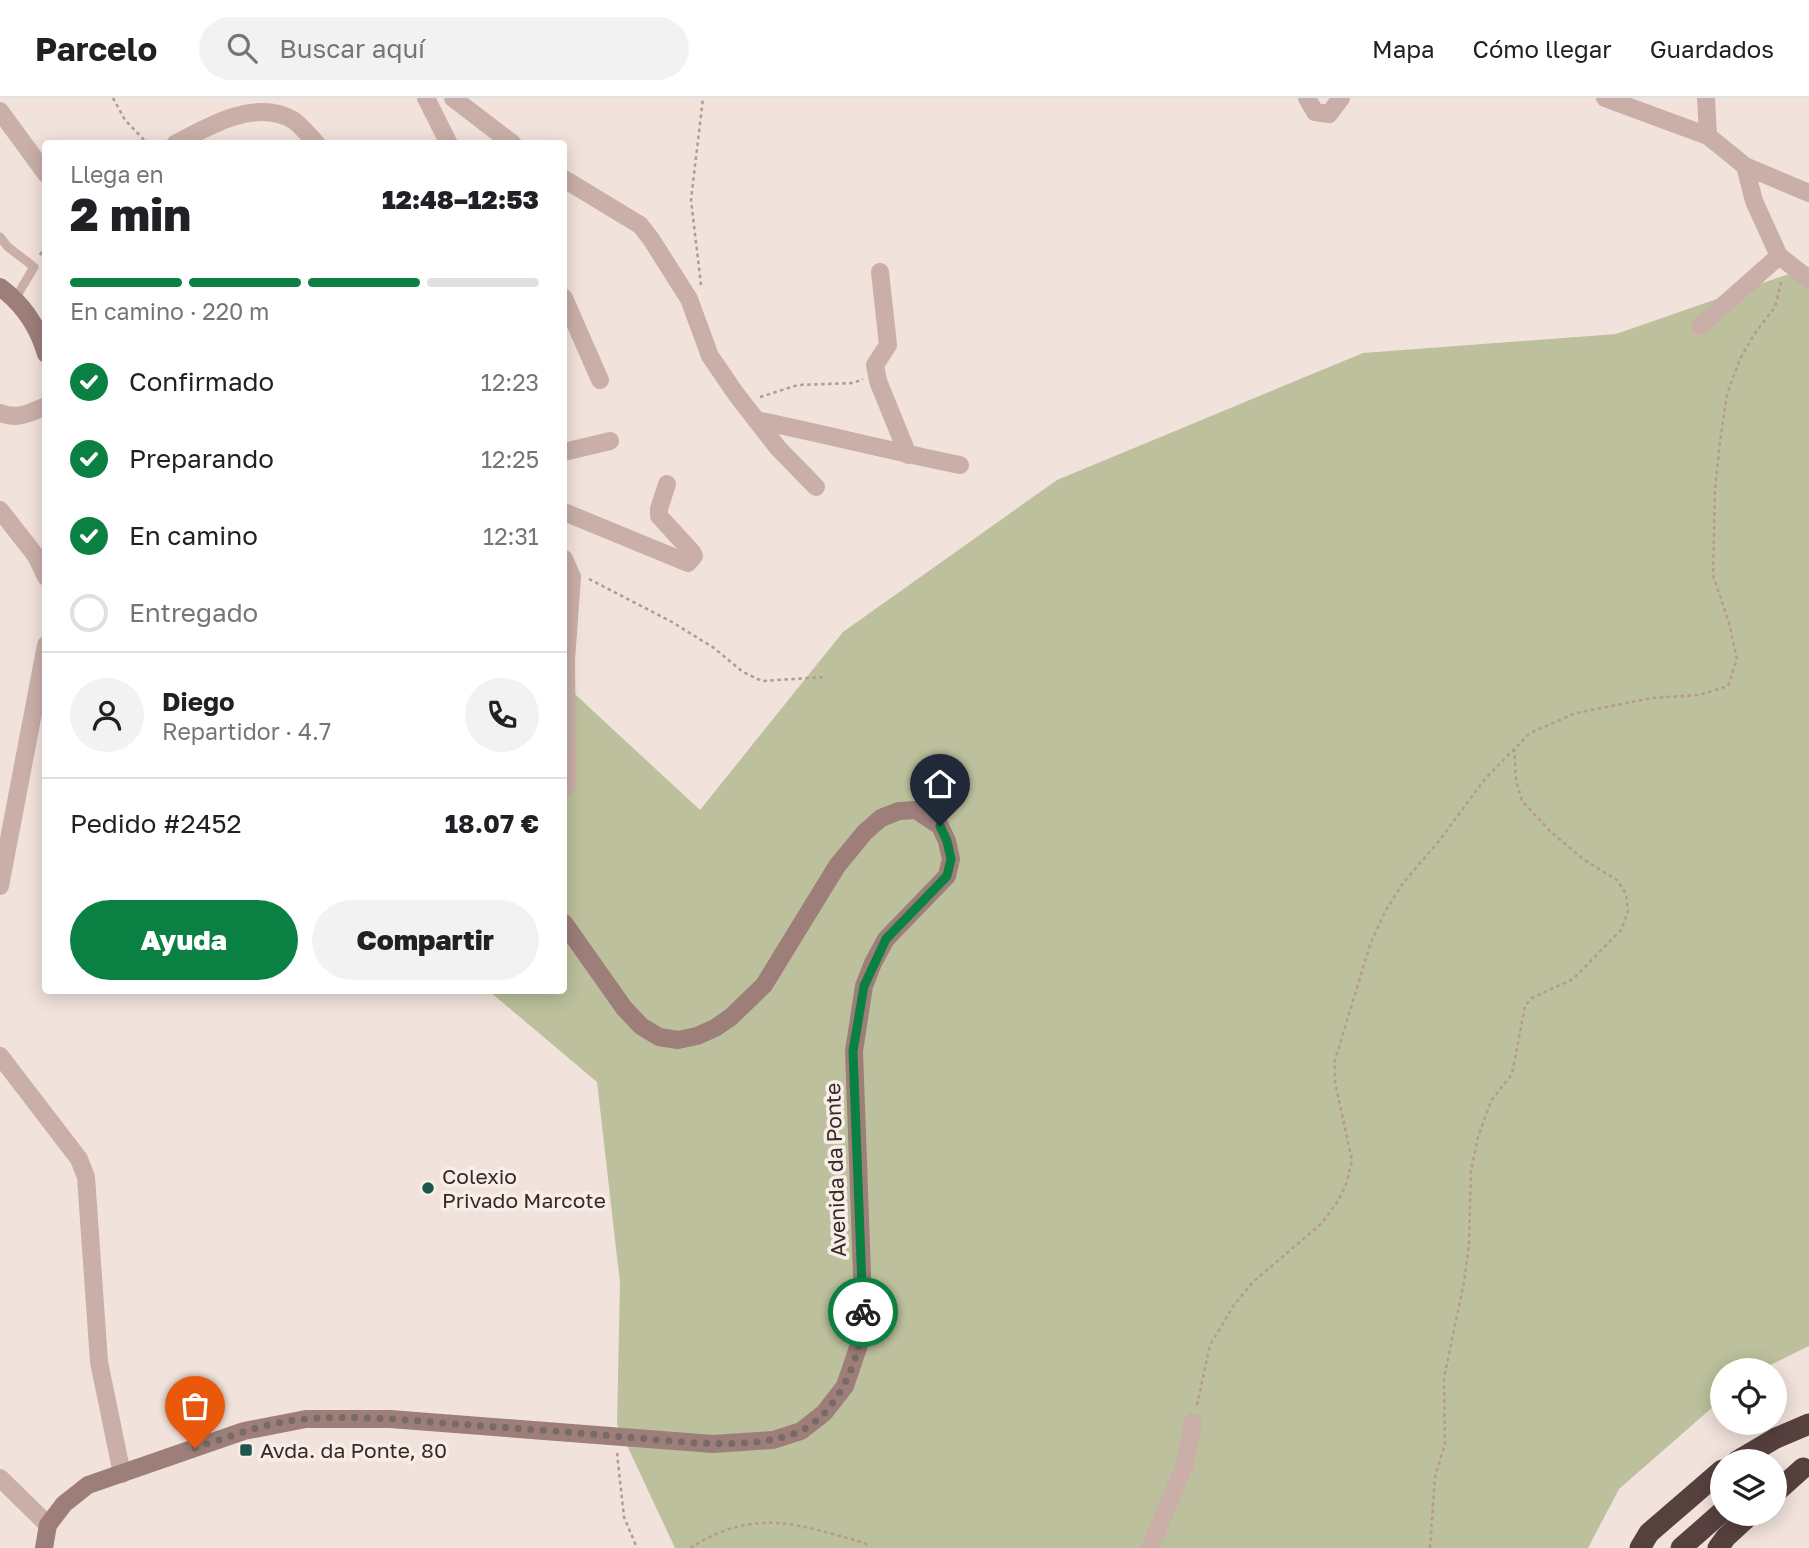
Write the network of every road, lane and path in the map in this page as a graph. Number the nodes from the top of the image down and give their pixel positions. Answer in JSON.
{"nodes":[{"id":1,"x":113,"y":98,"type":"edge"},
{"id":2,"x":426,"y":98,"type":"edge"},
{"id":3,"x":453,"y":98,"type":"edge"},
{"id":4,"x":704,"y":98,"type":"edge"},
{"id":5,"x":1307,"y":98,"type":"edge"},
{"id":6,"x":1341,"y":98,"type":"edge"},
{"id":7,"x":1605,"y":98,"type":"edge"},
{"id":8,"x":1706,"y":98,"type":"edge"},
{"id":9,"x":0,"y":111,"type":"edge"},
{"id":10,"x":1708,"y":136,"type":"junction"},
{"id":11,"x":144,"y":140,"type":"edge"},
{"id":12,"x":184,"y":140,"type":"edge"},
{"id":13,"x":313,"y":140,"type":"edge"},
{"id":14,"x":447,"y":140,"type":"edge"},
{"id":15,"x":508,"y":140,"type":"edge"},
{"id":16,"x":1738,"y":161,"type":"junction"},
{"id":17,"x":42,"y":169,"type":"edge"},
{"id":18,"x":567,"y":181,"type":"edge"},
{"id":19,"x":1809,"y":193,"type":"edge"},
{"id":20,"x":0,"y":237,"type":"edge"},
{"id":21,"x":1779,"y":256,"type":"junction"},
{"id":22,"x":880,"y":272,"type":"dead end"},
{"id":23,"x":1809,"y":279,"type":"edge"},
{"id":24,"x":0,"y":287,"type":"edge"},
{"id":25,"x":704,"y":294,"type":"dead end"},
{"id":26,"x":15,"y":299,"type":"junction"},
{"id":27,"x":567,"y":305,"type":"edge"},
{"id":28,"x":1700,"y":326,"type":"dead end"},
{"id":29,"x":42,"y":344,"type":"edge"},
{"id":30,"x":877,"y":375,"type":"junction"},
{"id":31,"x":600,"y":380,"type":"dead end"},
{"id":32,"x":744,"y":404,"type":"junction"},
{"id":33,"x":42,"y":408,"type":"edge"},
{"id":34,"x":0,"y":412,"type":"edge"},
{"id":35,"x":756,"y":420,"type":"junction"},
{"id":36,"x":610,"y":441,"type":"dead end"},
{"id":37,"x":567,"y":451,"type":"edge"},
{"id":38,"x":908,"y":455,"type":"junction"},
{"id":39,"x":960,"y":465,"type":"dead end"},
{"id":40,"x":667,"y":484,"type":"dead end"},
{"id":41,"x":816,"y":487,"type":"dead end"},
{"id":42,"x":0,"y":510,"type":"edge"},
{"id":43,"x":567,"y":513,"type":"edge"},
{"id":44,"x":567,"y":566,"type":"edge"},
{"id":45,"x":42,"y":569,"type":"edge"},
{"id":46,"x":572,"y":577,"type":"junction"},
{"id":47,"x":567,"y":639,"type":"edge"},
{"id":48,"x":42,"y":666,"type":"edge"},
{"id":49,"x":825,"y":677,"type":"dead end"},
{"id":50,"x":1514,"y":747,"type":"junction"},
{"id":51,"x":0,"y":886,"type":"edge"},
{"id":52,"x":567,"y":927,"type":"edge"},
{"id":53,"x":0,"y":1056,"type":"edge"},
{"id":54,"x":1193,"y":1422,"type":"joint"},
{"id":55,"x":1809,"y":1424,"type":"edge"},
{"id":56,"x":615,"y":1436,"type":"junction"},
{"id":57,"x":1757,"y":1449,"type":"edge"},
{"id":58,"x":1806,"y":1467,"type":"edge"},
{"id":59,"x":122,"y":1474,"type":"junction"},
{"id":60,"x":1787,"y":1474,"type":"edge"},
{"id":61,"x":0,"y":1478,"type":"edge"},
{"id":62,"x":1710,"y":1481,"type":"edge"},
{"id":63,"x":1787,"y":1483,"type":"edge"},
{"id":64,"x":1710,"y":1523,"type":"edge"},
{"id":65,"x":48,"y":1525,"type":"junction"},
{"id":66,"x":1738,"y":1526,"type":"edge"},
{"id":67,"x":1644,"y":1541,"type":"edge"},
{"id":68,"x":44,"y":1548,"type":"edge"},
{"id":69,"x":637,"y":1548,"type":"edge"},
{"id":70,"x":690,"y":1548,"type":"edge"},
{"id":71,"x":869,"y":1548,"type":"edge"},
{"id":72,"x":1150,"y":1548,"type":"edge"},
{"id":73,"x":1430,"y":1548,"type":"edge"},
{"id":74,"x":1630,"y":1548,"type":"edge"},
{"id":75,"x":1681,"y":1548,"type":"edge"},
{"id":76,"x":1718,"y":1548,"type":"edge"}],
"edges":[{"from":1,"to":11,"type":"path"},
{"from":2,"to":14,"type":"street"},
{"from":3,"to":15,"type":"street"},
{"from":4,"to":25,"type":"path"},
{"from":5,"to":6,"type":"street"},
{"from":7,"to":10,"type":"street"},
{"from":8,"to":10,"type":"street"},
{"from":9,"to":17,"type":"street"},
{"from":10,"to":16,"type":"street"},
{"from":12,"to":13,"type":"street"},
{"from":16,"to":19,"type":"street"},
{"from":16,"to":21,"type":"street"},
{"from":18,"to":32,"type":"street"},
{"from":20,"to":26,"type":"lane"},
{"from":21,"to":23,"type":"street"},
{"from":21,"to":28,"type":"street"},
{"from":21,"to":50,"type":"path"},
{"from":22,"to":30,"type":"street"},
{"from":24,"to":26,"type":"street"},
{"from":26,"to":29,"type":"street"},
{"from":27,"to":31,"type":"street"},
{"from":30,"to":32,"type":"path"},
{"from":30,"to":38,"type":"street"},
{"from":32,"to":35,"type":"street"},
{"from":33,"to":34,"type":"street"},
{"from":35,"to":38,"type":"street"},
{"from":35,"to":41,"type":"street"},
{"from":36,"to":37,"type":"street"},
{"from":38,"to":39,"type":"street"},
{"from":40,"to":43,"type":"street"},
{"from":42,"to":45,"type":"street"},
{"from":44,"to":46,"type":"street"},
{"from":46,"to":47,"type":"street"},
{"from":46,"to":49,"type":"path"},
{"from":48,"to":51,"type":"street"},
{"from":50,"to":54,"type":"path"},
{"from":50,"to":73,"type":"path"},
{"from":52,"to":56,"type":"street","name":"Avenida da Ponte"},
{"from":53,"to":59,"type":"street"},
{"from":54,"to":72,"type":"street"},
{"from":55,"to":57,"type":"highway"},
{"from":56,"to":59,"type":"street","name":"Avenida da Ponte"},
{"from":56,"to":69,"type":"path"},
{"from":58,"to":60,"type":"highway"},
{"from":58,"to":63,"type":"highway"},
{"from":59,"to":65,"type":"street","name":"Avenida da Ponte"},
{"from":61,"to":65,"type":"street"},
{"from":62,"to":67,"type":"highway"},
{"from":64,"to":75,"type":"highway"},
{"from":65,"to":68,"type":"street"},
{"from":66,"to":76,"type":"highway"},
{"from":67,"to":74,"type":"highway"},
{"from":70,"to":71,"type":"path"}]}
